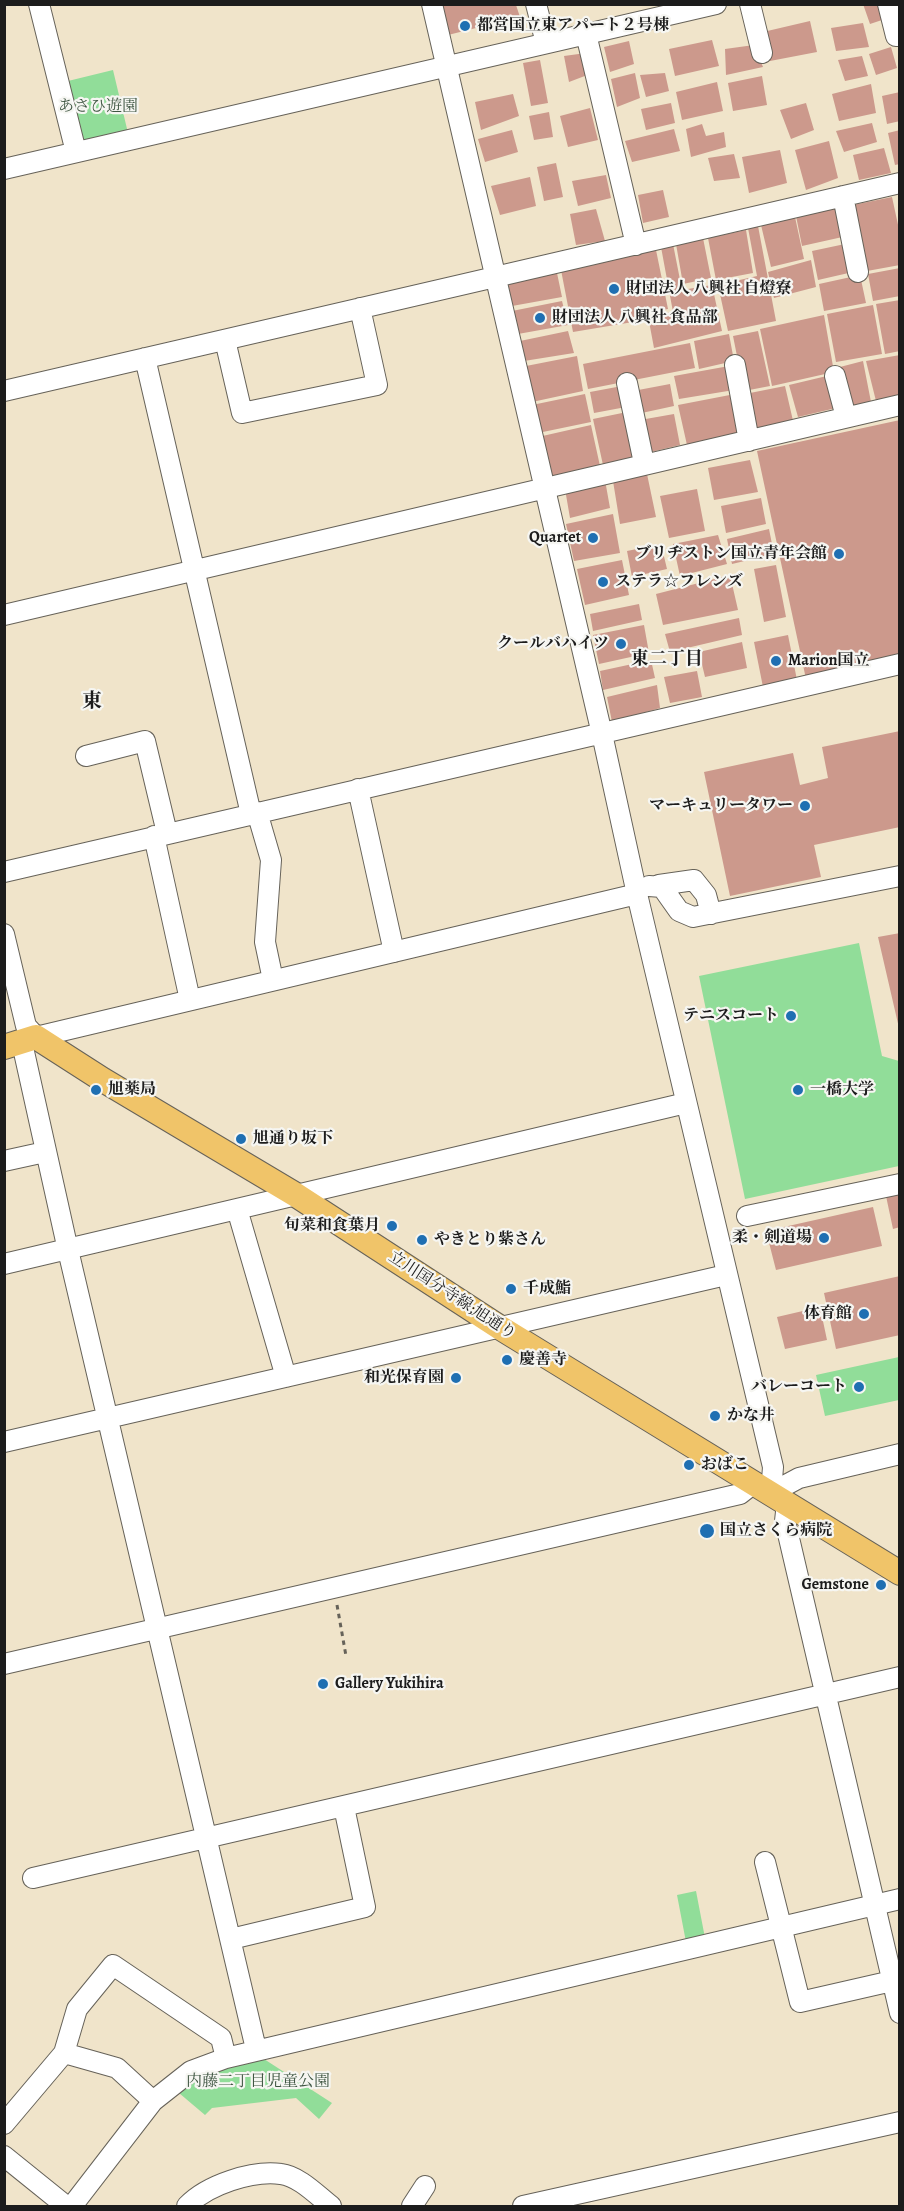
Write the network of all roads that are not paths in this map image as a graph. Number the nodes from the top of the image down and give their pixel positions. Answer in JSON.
{"nodes":[{"id":1,"x":39,"y":4,"type":"edge"},
{"id":2,"x":432,"y":4,"type":"edge"},
{"id":3,"x":536,"y":4,"type":"edge"},
{"id":4,"x":716,"y":4,"type":"edge"},
{"id":5,"x":750,"y":4,"type":"edge"},
{"id":6,"x":888,"y":4,"type":"edge"},
{"id":7,"x":586,"y":34,"type":"junction"},
{"id":8,"x":900,"y":36,"type":"edge"},
{"id":9,"x":546,"y":43,"type":"junction"},
{"id":10,"x":762,"y":53,"type":"dead end"},
{"id":11,"x":446,"y":67,"type":"junction"},
{"id":12,"x":76,"y":153,"type":"junction"},
{"id":13,"x":4,"y":169,"type":"edge"},
{"id":14,"x":900,"y":183,"type":"edge"},
{"id":15,"x":843,"y":196,"type":"junction"},
{"id":16,"x":636,"y":245,"type":"junction"},
{"id":17,"x":858,"y":272,"type":"dead end"},
{"id":18,"x":495,"y":278,"type":"junction"},
{"id":19,"x":360,"y":309,"type":"junction"},
{"id":20,"x":225,"y":340,"type":"junction"},
{"id":21,"x":145,"y":358,"type":"junction"},
{"id":22,"x":735,"y":365,"type":"dead end"},
{"id":23,"x":835,"y":376,"type":"dead end"},
{"id":24,"x":627,"y":383,"type":"dead end"},
{"id":25,"x":4,"y":391,"type":"edge"},
{"id":26,"x":900,"y":405,"type":"edge"},
{"id":27,"x":846,"y":417,"type":"junction"},
{"id":28,"x":748,"y":441,"type":"junction"},
{"id":29,"x":644,"y":463,"type":"junction"},
{"id":30,"x":544,"y":488,"type":"junction"},
{"id":31,"x":194,"y":571,"type":"junction"},
{"id":32,"x":4,"y":615,"type":"edge"},
{"id":33,"x":900,"y":664,"type":"edge"},
{"id":34,"x":602,"y":734,"type":"junction"},
{"id":35,"x":86,"y":756,"type":"dead end"},
{"id":36,"x":358,"y":789,"type":"junction"},
{"id":37,"x":254,"y":813,"type":"junction"},
{"id":38,"x":161,"y":834,"type":"junction"},
{"id":39,"x":4,"y":872,"type":"edge"},
{"id":40,"x":900,"y":876,"type":"edge"},
{"id":41,"x":648,"y":888,"type":"junction"},
{"id":42,"x":711,"y":914,"type":"junction"},
{"id":43,"x":4,"y":934,"type":"edge"},
{"id":44,"x":394,"y":952,"type":"junction"},
{"id":45,"x":273,"y":980,"type":"junction"},
{"id":46,"x":190,"y":1000,"type":"junction"},
{"id":47,"x":21,"y":1042,"type":"edge"},
{"id":48,"x":686,"y":1103,"type":"junction"},
{"id":49,"x":45,"y":1152,"type":"junction"},
{"id":50,"x":4,"y":1161,"type":"edge"},
{"id":51,"x":900,"y":1184,"type":"edge"},
{"id":52,"x":296,"y":1195,"type":"junction"},
{"id":53,"x":237,"y":1209,"type":"junction"},
{"id":54,"x":747,"y":1216,"type":"dead end"},
{"id":55,"x":68,"y":1250,"type":"junction"},
{"id":56,"x":4,"y":1264,"type":"edge"},
{"id":57,"x":726,"y":1275,"type":"junction"},
{"id":58,"x":499,"y":1327,"type":"junction"},
{"id":59,"x":286,"y":1377,"type":"junction"},
{"id":60,"x":109,"y":1418,"type":"junction"},
{"id":61,"x":4,"y":1442,"type":"edge"},
{"id":62,"x":900,"y":1454,"type":"edge"},
{"id":63,"x":770,"y":1493,"type":"junction"},
{"id":64,"x":900,"y":1573,"type":"edge"},
{"id":65,"x":157,"y":1629,"type":"junction"},
{"id":66,"x":4,"y":1664,"type":"edge"},
{"id":67,"x":900,"y":1677,"type":"edge"},
{"id":68,"x":826,"y":1695,"type":"junction"},
{"id":69,"x":344,"y":1807,"type":"junction"},
{"id":70,"x":208,"y":1838,"type":"junction"},
{"id":71,"x":765,"y":1862,"type":"dead end"},
{"id":72,"x":33,"y":1878,"type":"dead end"},
{"id":73,"x":900,"y":1899,"type":"edge"},
{"id":74,"x":874,"y":1905,"type":"junction"},
{"id":75,"x":782,"y":1927,"type":"junction"},
{"id":76,"x":231,"y":1939,"type":"junction"},
{"id":77,"x":892,"y":1981,"type":"junction"},
{"id":78,"x":900,"y":2013,"type":"edge"},
{"id":79,"x":256,"y":2049,"type":"junction"},
{"id":80,"x":64,"y":2053,"type":"junction"},
{"id":81,"x":226,"y":2058,"type":"junction"},
{"id":82,"x":153,"y":2101,"type":"junction"},
{"id":83,"x":900,"y":2122,"type":"edge"},
{"id":84,"x":4,"y":2124,"type":"edge"},
{"id":85,"x":4,"y":2156,"type":"edge"},
{"id":86,"x":424,"y":2187,"type":"dead end"},
{"id":87,"x":318,"y":2203,"type":"edge"},
{"id":88,"x":66,"y":2206,"type":"edge"},
{"id":89,"x":72,"y":2206,"type":"edge"},
{"id":90,"x":187,"y":2206,"type":"edge"},
{"id":91,"x":412,"y":2206,"type":"edge"},
{"id":92,"x":523,"y":2206,"type":"edge"}],
"edges":[{"from":1,"to":12,"type":"street"},
{"from":2,"to":11,"type":"street"},
{"from":3,"to":9,"type":"street"},
{"from":4,"to":7,"type":"street"},
{"from":5,"to":10,"type":"street"},
{"from":6,"to":8,"type":"street"},
{"from":7,"to":9,"type":"street"},
{"from":7,"to":16,"type":"street"},
{"from":9,"to":11,"type":"street"},
{"from":11,"to":12,"type":"street"},
{"from":11,"to":18,"type":"street"},
{"from":12,"to":13,"type":"street"},
{"from":14,"to":15,"type":"street"},
{"from":15,"to":16,"type":"street"},
{"from":15,"to":17,"type":"street"},
{"from":16,"to":18,"type":"street"},
{"from":18,"to":19,"type":"street"},
{"from":18,"to":30,"type":"street"},
{"from":19,"to":20,"type":"street"},
{"from":19,"to":20,"type":"street"},
{"from":20,"to":21,"type":"street"},
{"from":21,"to":25,"type":"street"},
{"from":21,"to":31,"type":"street"},
{"from":22,"to":28,"type":"street"},
{"from":23,"to":27,"type":"street"},
{"from":24,"to":29,"type":"street"},
{"from":26,"to":27,"type":"street"},
{"from":27,"to":28,"type":"street"},
{"from":28,"to":29,"type":"street"},
{"from":29,"to":30,"type":"street"},
{"from":30,"to":31,"type":"street"},
{"from":30,"to":34,"type":"street"},
{"from":31,"to":32,"type":"street"},
{"from":31,"to":37,"type":"street"},
{"from":33,"to":34,"type":"street"},
{"from":34,"to":36,"type":"street"},
{"from":34,"to":41,"type":"street"},
{"from":35,"to":38,"type":"street"},
{"from":36,"to":37,"type":"street"},
{"from":36,"to":44,"type":"street"},
{"from":37,"to":38,"type":"street"},
{"from":37,"to":45,"type":"street"},
{"from":38,"to":39,"type":"street"},
{"from":38,"to":46,"type":"street"},
{"from":40,"to":42,"type":"street"},
{"from":41,"to":42,"type":"street"},
{"from":41,"to":42,"type":"street"},
{"from":41,"to":44,"type":"street"},
{"from":41,"to":48,"type":"street"},
{"from":43,"to":47,"type":"street"},
{"from":44,"to":45,"type":"street"},
{"from":45,"to":46,"type":"street"},
{"from":46,"to":47,"type":"street"},
{"from":47,"to":49,"type":"street"},
{"from":47,"to":52,"type":"main road","name":"立川国分寺線;旭通り"},
{"from":48,"to":52,"type":"street"},
{"from":48,"to":57,"type":"street"},
{"from":49,"to":50,"type":"street"},
{"from":49,"to":55,"type":"street"},
{"from":51,"to":54,"type":"street"},
{"from":52,"to":53,"type":"street"},
{"from":52,"to":58,"type":"main road","name":"立川国分寺線;旭通り"},
{"from":53,"to":55,"type":"street"},
{"from":53,"to":59,"type":"street"},
{"from":55,"to":56,"type":"street"},
{"from":55,"to":60,"type":"street"},
{"from":57,"to":58,"type":"street"},
{"from":57,"to":63,"type":"street"},
{"from":58,"to":59,"type":"street"},
{"from":58,"to":63,"type":"main road","name":"立川国分寺線;旭通り"},
{"from":59,"to":60,"type":"street"},
{"from":60,"to":61,"type":"street"},
{"from":60,"to":65,"type":"street"},
{"from":62,"to":63,"type":"street"},
{"from":63,"to":64,"type":"main road","name":"立川国分寺線;旭通り"},
{"from":63,"to":65,"type":"street"},
{"from":63,"to":68,"type":"street"},
{"from":65,"to":66,"type":"street"},
{"from":65,"to":70,"type":"street"},
{"from":67,"to":68,"type":"street"},
{"from":68,"to":69,"type":"street"},
{"from":68,"to":74,"type":"street"},
{"from":69,"to":70,"type":"street"},
{"from":69,"to":76,"type":"street"},
{"from":70,"to":72,"type":"street"},
{"from":70,"to":76,"type":"street"},
{"from":71,"to":75,"type":"street"},
{"from":73,"to":74,"type":"street"},
{"from":74,"to":75,"type":"street"},
{"from":74,"to":77,"type":"street"},
{"from":75,"to":77,"type":"street"},
{"from":75,"to":79,"type":"street"},
{"from":76,"to":79,"type":"street"},
{"from":77,"to":78,"type":"street"},
{"from":79,"to":81,"type":"street"},
{"from":80,"to":81,"type":"street"},
{"from":80,"to":82,"type":"street"},
{"from":80,"to":84,"type":"street"},
{"from":81,"to":82,"type":"street"},
{"from":82,"to":89,"type":"street"},
{"from":83,"to":92,"type":"street"},
{"from":85,"to":88,"type":"street"},
{"from":86,"to":91,"type":"street"},
{"from":87,"to":90,"type":"street"}]}
